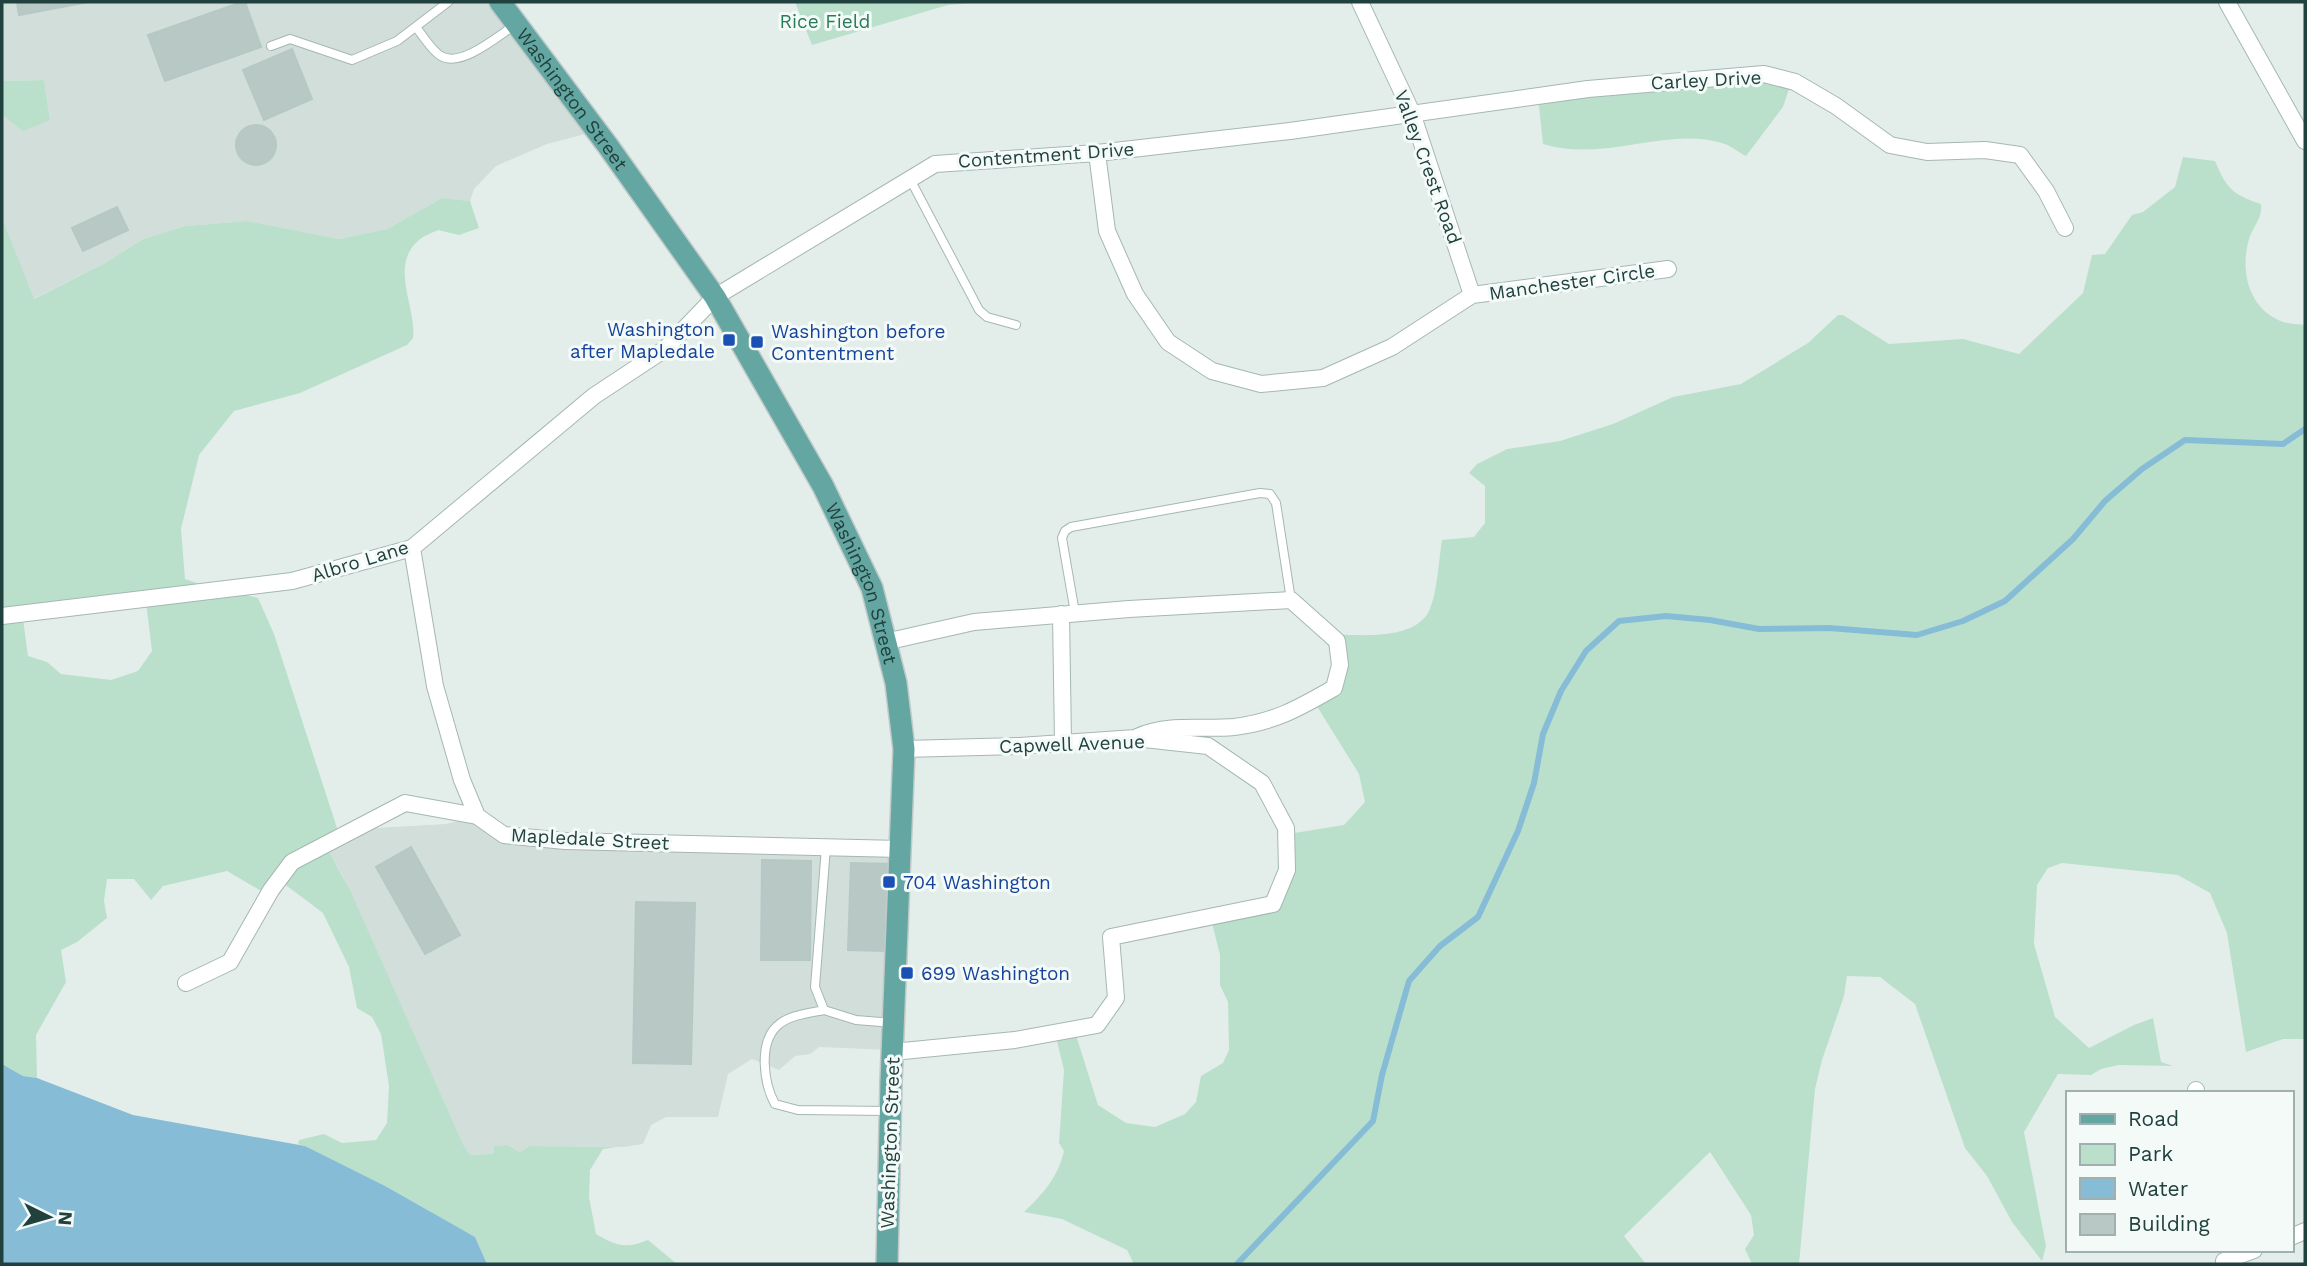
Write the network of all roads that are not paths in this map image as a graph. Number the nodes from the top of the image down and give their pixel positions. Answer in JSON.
{"nodes":[{"id":1,"x":448,"y":2,"type":"edge"},
{"id":2,"x":500,"y":2,"type":"edge"},
{"id":3,"x":1360,"y":2,"type":"edge"},
{"id":4,"x":2227,"y":2,"type":"edge"},
{"id":5,"x":517,"y":24,"type":"junction"},
{"id":6,"x":416,"y":27,"type":"junction"},
{"id":7,"x":271,"y":46,"type":"dead end"},
{"id":8,"x":1412,"y":113,"type":"junction"},
{"id":9,"x":2305,"y":141,"type":"edge"},
{"id":10,"x":1097,"y":153,"type":"junction"},
{"id":11,"x":910,"y":179,"type":"junction"},
{"id":12,"x":2064,"y":228,"type":"dead end"},
{"id":13,"x":1668,"y":269,"type":"dead end"},
{"id":14,"x":1472,"y":295,"type":"junction"},
{"id":15,"x":715,"y":297,"type":"junction"},
{"id":16,"x":1016,"y":325,"type":"dead end"},
{"id":17,"x":412,"y":548,"type":"junction"},
{"id":18,"x":1292,"y":600,"type":"junction"},
{"id":19,"x":1068,"y":614,"type":"junction"},
{"id":20,"x":2,"y":616,"type":"edge"},
{"id":21,"x":885,"y":642,"type":"junction"},
{"id":22,"x":1135,"y":738,"type":"junction"},
{"id":23,"x":1063,"y":742,"type":"junction"},
{"id":24,"x":904,"y":749,"type":"junction"},
{"id":25,"x":477,"y":816,"type":"junction"},
{"id":26,"x":827,"y":847,"type":"junction"},
{"id":27,"x":901,"y":849,"type":"junction"},
{"id":28,"x":186,"y":983,"type":"dead end"},
{"id":29,"x":824,"y":1010,"type":"junction"},
{"id":30,"x":894,"y":1024,"type":"junction"},
{"id":31,"x":893,"y":1052,"type":"junction"},
{"id":32,"x":890,"y":1111,"type":"junction"},
{"id":33,"x":2246,"y":1252,"type":"edge"},
{"id":34,"x":2224,"y":1258,"type":"edge"},
{"id":35,"x":887,"y":1264,"type":"edge"}],
"edges":[{"from":1,"to":6,"type":"lane"},
{"from":2,"to":5,"type":"main road","name":"Washington Street"},
{"from":3,"to":8,"type":"street","name":"Valley Crest Road"},
{"from":4,"to":9,"type":"street"},
{"from":5,"to":6,"type":"lane"},
{"from":5,"to":15,"type":"main road","name":"Washington Street"},
{"from":6,"to":7,"type":"lane"},
{"from":8,"to":10,"type":"street","name":"Contentment Drive"},
{"from":8,"to":12,"type":"street","name":"Carley Drive"},
{"from":8,"to":14,"type":"street","name":"Valley Crest Road"},
{"from":10,"to":11,"type":"street","name":"Contentment Drive"},
{"from":10,"to":14,"type":"street","name":"Manchester Circle"},
{"from":11,"to":15,"type":"street","name":"Contentment Drive"},
{"from":11,"to":16,"type":"lane"},
{"from":13,"to":14,"type":"street","name":"Manchester Circle"},
{"from":15,"to":17,"type":"street","name":"Albro Lane"},
{"from":15,"to":21,"type":"main road","name":"Washington Street"},
{"from":17,"to":20,"type":"street","name":"Albro Lane"},
{"from":17,"to":25,"type":"street"},
{"from":18,"to":19,"type":"street"},
{"from":18,"to":19,"type":"lane"},
{"from":18,"to":22,"type":"street"},
{"from":19,"to":21,"type":"street"},
{"from":19,"to":23,"type":"street"},
{"from":21,"to":24,"type":"main road","name":"Washington Street"},
{"from":22,"to":23,"type":"street","name":"Capwell Avenue"},
{"from":22,"to":31,"type":"street","name":"Capwell Avenue"},
{"from":23,"to":24,"type":"street","name":"Capwell Avenue"},
{"from":24,"to":27,"type":"main road","name":"Washington Street"},
{"from":25,"to":26,"type":"street","name":"Mapledale Street"},
{"from":25,"to":28,"type":"street"},
{"from":26,"to":27,"type":"street","name":"Mapledale Street"},
{"from":26,"to":29,"type":"lane"},
{"from":27,"to":30,"type":"main road","name":"Washington Street"},
{"from":29,"to":30,"type":"lane"},
{"from":29,"to":32,"type":"lane"},
{"from":30,"to":31,"type":"main road","name":"Washington Street"},
{"from":31,"to":32,"type":"main road","name":"Washington Street"},
{"from":32,"to":35,"type":"main road","name":"Washington Street"},
{"from":33,"to":34,"type":"street"}]}
